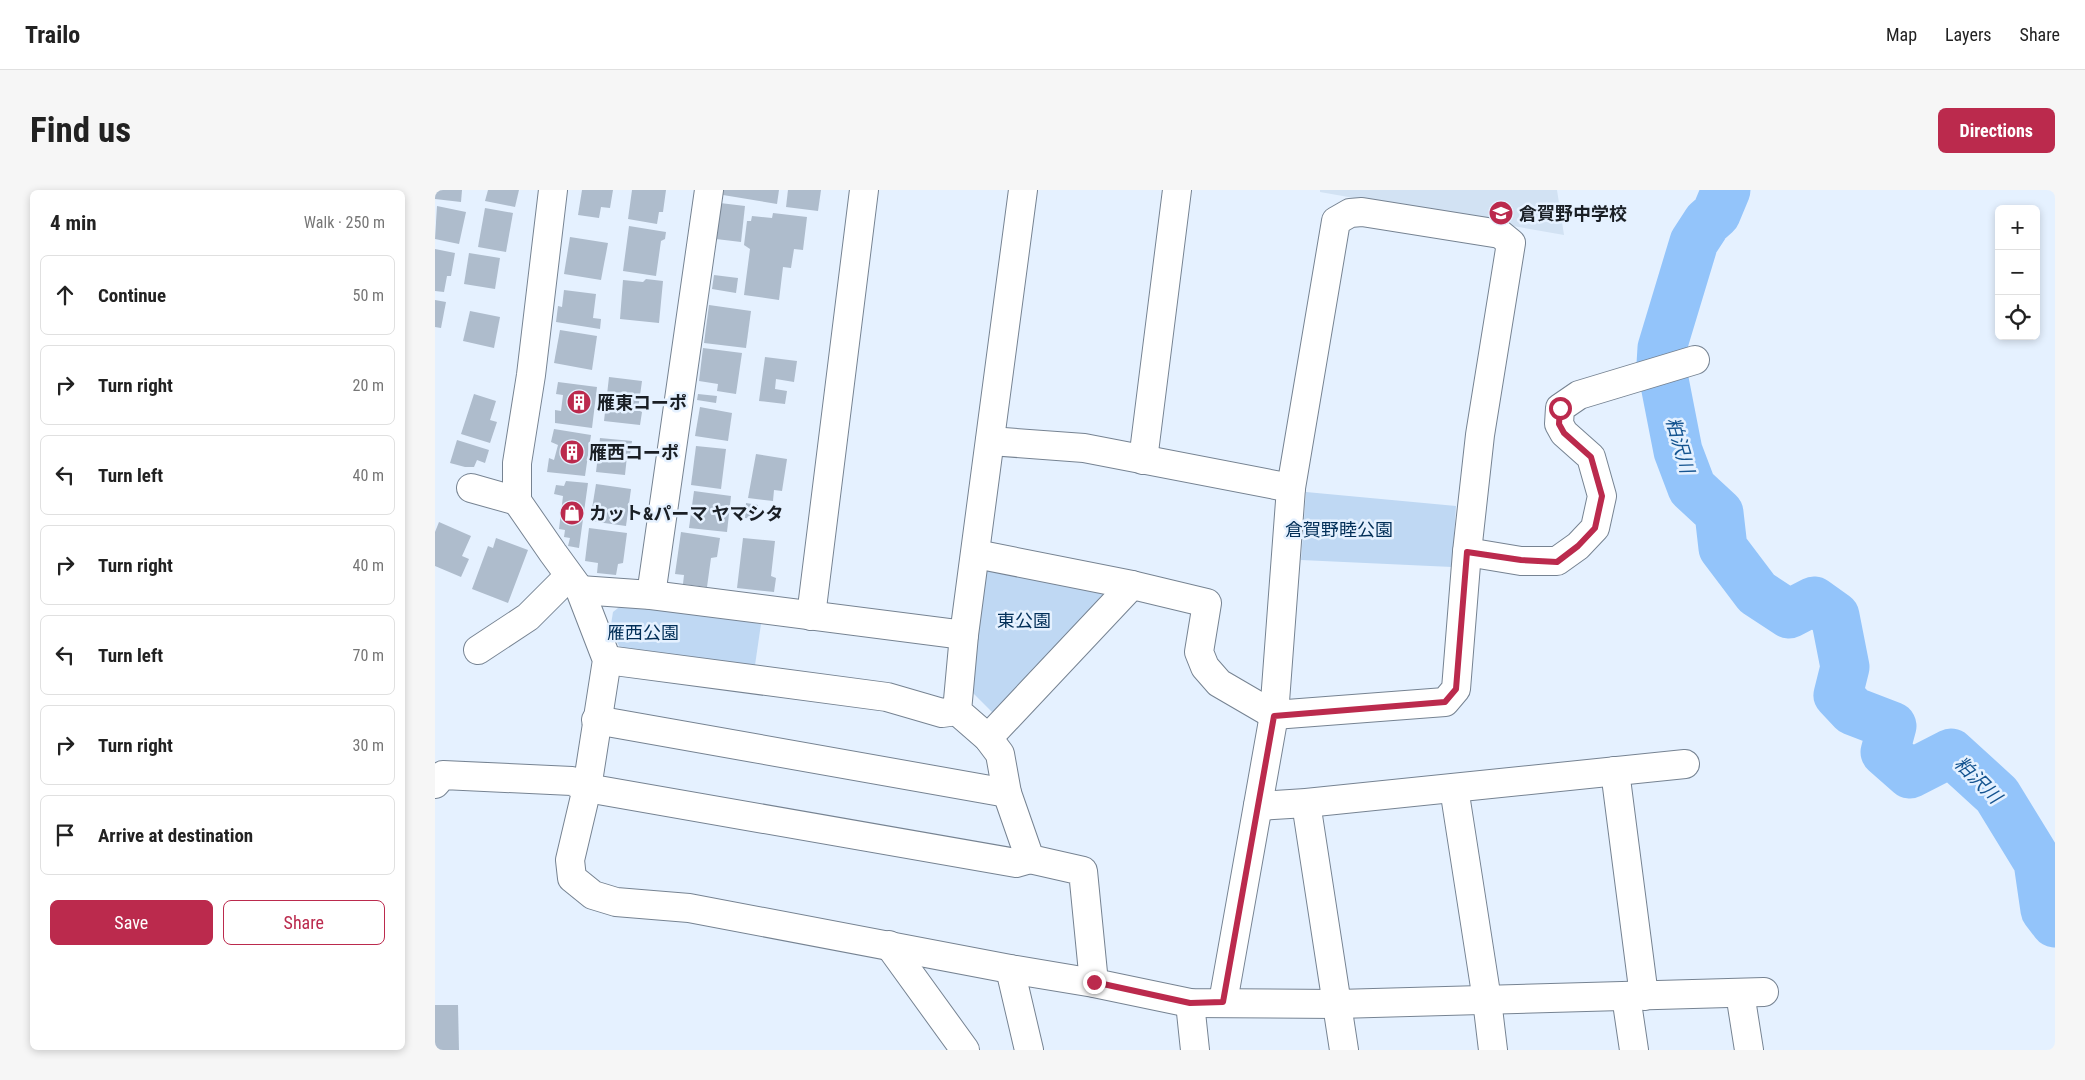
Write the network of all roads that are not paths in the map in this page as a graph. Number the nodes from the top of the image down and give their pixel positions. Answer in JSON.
{"nodes":[{"id":1,"x":553,"y":190,"type":"edge"},
{"id":2,"x":709,"y":190,"type":"edge"},
{"id":3,"x":864,"y":190,"type":"edge"},
{"id":4,"x":1023,"y":190,"type":"edge"},
{"id":5,"x":1177,"y":190,"type":"edge"},
{"id":6,"x":1695,"y":360,"type":"dead end"},
{"id":7,"x":990,"y":440,"type":"junction"},
{"id":8,"x":1143,"y":460,"type":"junction"},
{"id":9,"x":471,"y":488,"type":"dead end"},
{"id":10,"x":1291,"y":488,"type":"junction"},
{"id":11,"x":517,"y":501,"type":"junction"},
{"id":12,"x":1467,"y":552,"type":"junction"},
{"id":13,"x":976,"y":554,"type":"junction"},
{"id":14,"x":575,"y":583,"type":"junction"},
{"id":15,"x":1132,"y":585,"type":"junction"},
{"id":16,"x":651,"y":595,"type":"junction"},
{"id":17,"x":811,"y":616,"type":"junction"},
{"id":18,"x":964,"y":636,"type":"junction"},
{"id":19,"x":478,"y":650,"type":"dead end"},
{"id":20,"x":607,"y":660,"type":"junction"},
{"id":21,"x":957,"y":711,"type":"junction"},
{"id":22,"x":1274,"y":716,"type":"junction"},
{"id":23,"x":596,"y":720,"type":"junction"},
{"id":24,"x":988,"y":738,"type":"junction"},
{"id":25,"x":1685,"y":764,"type":"dead end"},
{"id":26,"x":1615,"y":771,"type":"junction"},
{"id":27,"x":435,"y":784,"type":"edge"},
{"id":28,"x":587,"y":788,"type":"junction"},
{"id":29,"x":1454,"y":788,"type":"junction"},
{"id":30,"x":1007,"y":793,"type":"junction"},
{"id":31,"x":1306,"y":803,"type":"junction"},
{"id":32,"x":1258,"y":806,"type":"junction"},
{"id":33,"x":1031,"y":859,"type":"junction"},
{"id":34,"x":889,"y":945,"type":"junction"},
{"id":35,"x":1010,"y":969,"type":"junction"},
{"id":36,"x":1094,"y":982,"type":"junction"},
{"id":37,"x":1635,"y":996,"type":"junction"},
{"id":38,"x":1487,"y":1000,"type":"junction"},
{"id":39,"x":1223,"y":1002,"type":"junction"},
{"id":40,"x":1190,"y":1003,"type":"junction"},
{"id":41,"x":1338,"y":1004,"type":"junction"},
{"id":42,"x":965,"y":1050,"type":"edge"},
{"id":43,"x":1029,"y":1050,"type":"edge"},
{"id":44,"x":1195,"y":1050,"type":"edge"},
{"id":45,"x":1344,"y":1050,"type":"edge"},
{"id":46,"x":1493,"y":1050,"type":"edge"},
{"id":47,"x":1634,"y":1050,"type":"edge"},
{"id":48,"x":1749,"y":1050,"type":"edge"}],
"edges":[{"from":1,"to":11,"type":"street"},
{"from":2,"to":16,"type":"street"},
{"from":3,"to":17,"type":"street"},
{"from":4,"to":7,"type":"street"},
{"from":5,"to":8,"type":"street"},
{"from":6,"to":12,"type":"street"},
{"from":7,"to":8,"type":"street"},
{"from":7,"to":13,"type":"street"},
{"from":8,"to":10,"type":"street"},
{"from":9,"to":11,"type":"street"},
{"from":10,"to":12,"type":"street"},
{"from":10,"to":22,"type":"street"},
{"from":11,"to":14,"type":"street"},
{"from":12,"to":22,"type":"street"},
{"from":13,"to":15,"type":"street"},
{"from":13,"to":18,"type":"street"},
{"from":14,"to":16,"type":"street"},
{"from":14,"to":19,"type":"street"},
{"from":14,"to":20,"type":"street"},
{"from":15,"to":22,"type":"street"},
{"from":15,"to":24,"type":"street"},
{"from":16,"to":17,"type":"street"},
{"from":17,"to":18,"type":"street"},
{"from":18,"to":21,"type":"street"},
{"from":20,"to":21,"type":"street"},
{"from":20,"to":23,"type":"street"},
{"from":21,"to":24,"type":"street"},
{"from":22,"to":32,"type":"street"},
{"from":23,"to":28,"type":"street"},
{"from":23,"to":30,"type":"street"},
{"from":24,"to":30,"type":"street"},
{"from":25,"to":26,"type":"street"},
{"from":26,"to":29,"type":"street"},
{"from":26,"to":37,"type":"street"},
{"from":27,"to":28,"type":"street"},
{"from":28,"to":33,"type":"street"},
{"from":28,"to":34,"type":"street"},
{"from":29,"to":31,"type":"street"},
{"from":29,"to":38,"type":"street"},
{"from":30,"to":33,"type":"street"},
{"from":31,"to":32,"type":"street"},
{"from":31,"to":41,"type":"street"},
{"from":32,"to":39,"type":"street"},
{"from":33,"to":36,"type":"street"},
{"from":34,"to":35,"type":"street"},
{"from":34,"to":42,"type":"street"},
{"from":35,"to":36,"type":"street"},
{"from":35,"to":43,"type":"street"},
{"from":36,"to":40,"type":"street"},
{"from":37,"to":38,"type":"street"},
{"from":37,"to":47,"type":"street"},
{"from":37,"to":48,"type":"street"},
{"from":38,"to":41,"type":"street"},
{"from":38,"to":46,"type":"street"},
{"from":39,"to":40,"type":"street"},
{"from":39,"to":41,"type":"street"},
{"from":40,"to":44,"type":"street"},
{"from":41,"to":45,"type":"street"}]}
